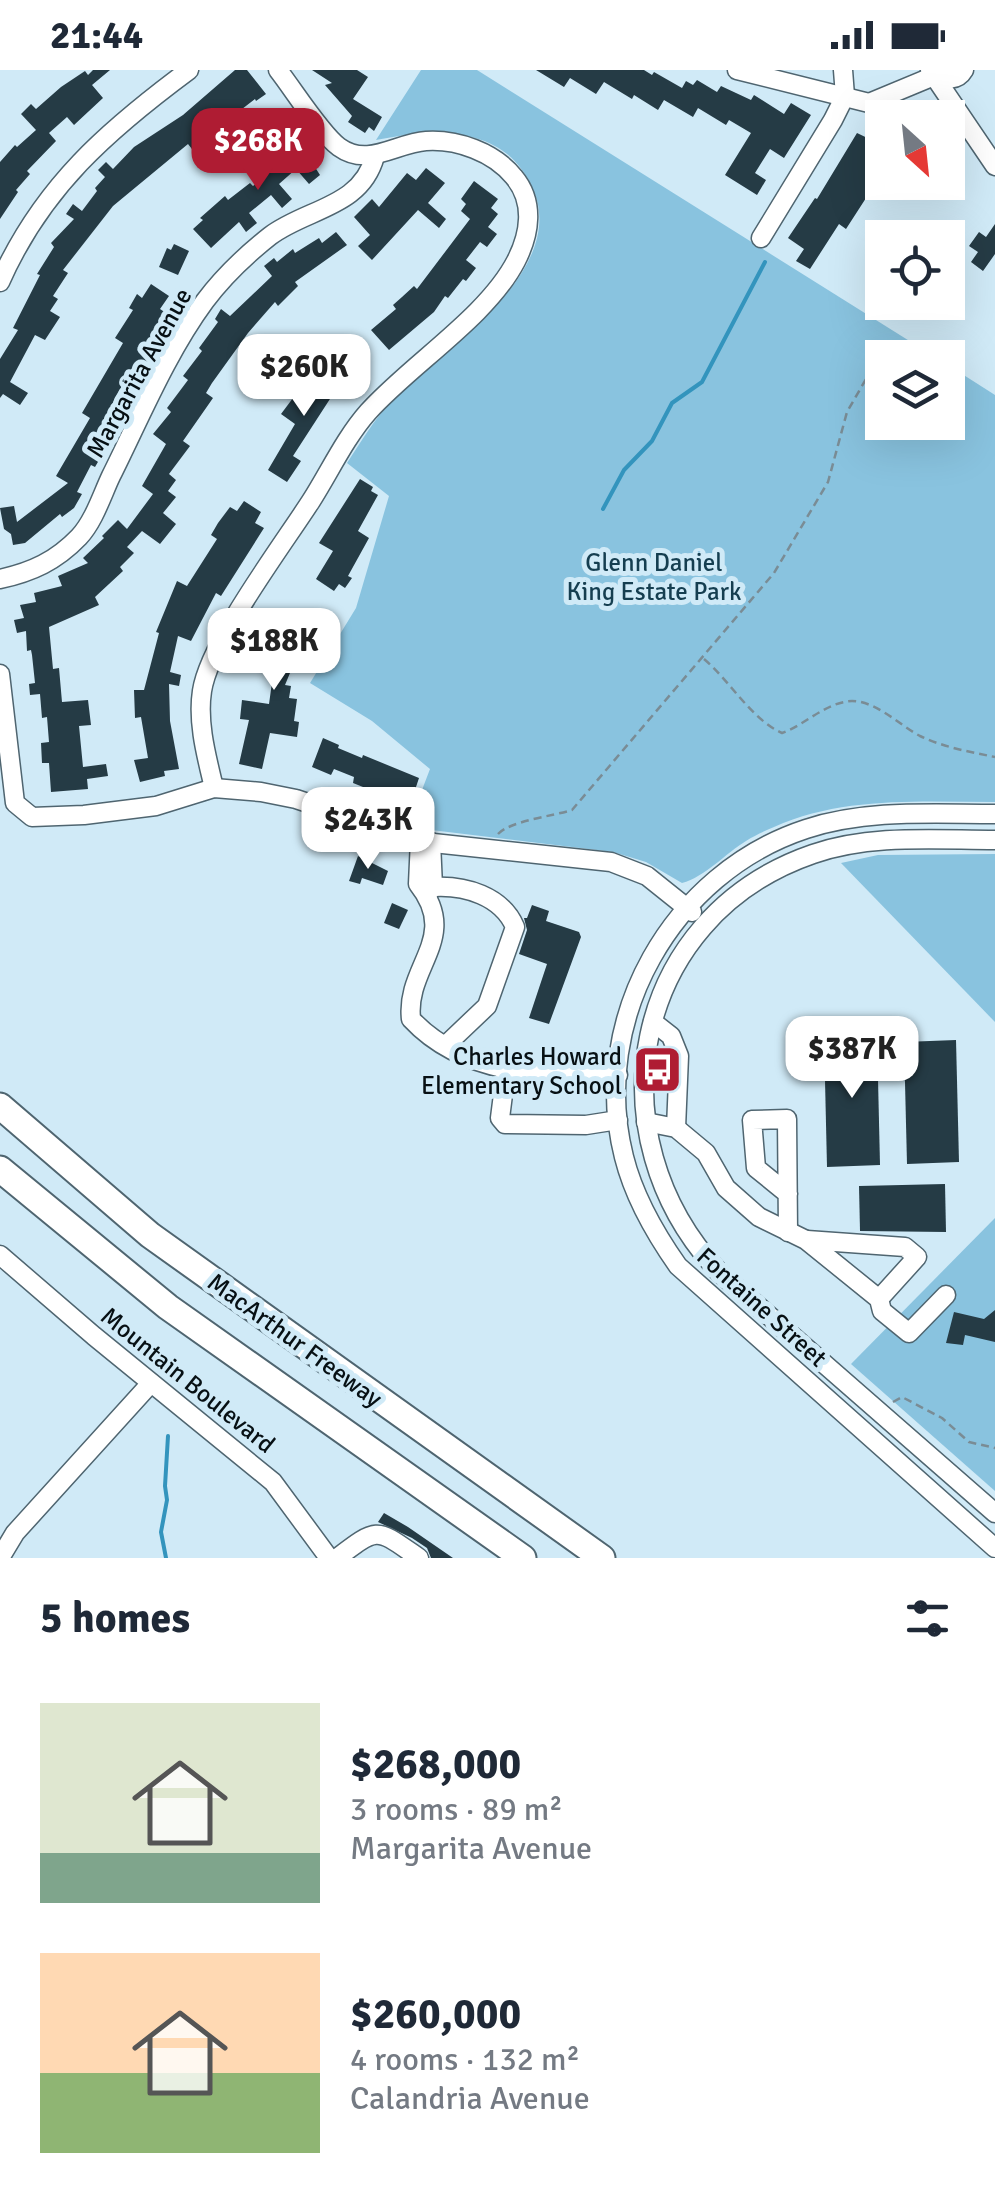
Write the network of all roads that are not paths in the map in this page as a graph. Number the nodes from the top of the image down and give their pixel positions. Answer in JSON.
{"nodes":[{"id":1,"x":189,"y":70,"type":"edge"},
{"id":2,"x":278,"y":70,"type":"edge"},
{"id":3,"x":737,"y":70,"type":"edge"},
{"id":4,"x":843,"y":70,"type":"edge"},
{"id":5,"x":964,"y":70,"type":"edge"},
{"id":6,"x":935,"y":72,"type":"edge"},
{"id":7,"x":844,"y":96,"type":"junction"},
{"id":8,"x":375,"y":156,"type":"junction"},
{"id":9,"x":995,"y":166,"type":"edge"},
{"id":10,"x":761,"y":238,"type":"dead end"},
{"id":11,"x":0,"y":282,"type":"edge"},
{"id":12,"x":0,"y":579,"type":"edge"},
{"id":13,"x":0,"y":674,"type":"edge"},
{"id":14,"x":214,"y":788,"type":"junction"},
{"id":15,"x":995,"y":814,"type":"edge"},
{"id":16,"x":995,"y":840,"type":"edge"},
{"id":17,"x":426,"y":841,"type":"junction"},
{"id":18,"x":430,"y":891,"type":"junction"},
{"id":19,"x":685,"y":907,"type":"junction"},
{"id":20,"x":705,"y":924,"type":"junction"},
{"id":21,"x":652,"y":1022,"type":"junction"},
{"id":22,"x":446,"y":1045,"type":"junction"},
{"id":23,"x":506,"y":1071,"type":"junction"},
{"id":24,"x":618,"y":1075,"type":"junction"},
{"id":25,"x":0,"y":1106,"type":"edge"},
{"id":26,"x":618,"y":1120,"type":"junction"},
{"id":27,"x":646,"y":1122,"type":"junction"},
{"id":28,"x":676,"y":1128,"type":"junction"},
{"id":29,"x":0,"y":1170,"type":"edge"},
{"id":30,"x":788,"y":1194,"type":"dead end"},
{"id":31,"x":788,"y":1232,"type":"junction"},
{"id":32,"x":806,"y":1240,"type":"junction"},
{"id":33,"x":0,"y":1255,"type":"edge"},
{"id":34,"x":946,"y":1295,"type":"dead end"},
{"id":35,"x":879,"y":1300,"type":"junction"},
{"id":36,"x":151,"y":1383,"type":"junction"},
{"id":37,"x":909,"y":1437,"type":"junction"},
{"id":38,"x":891,"y":1457,"type":"junction"},
{"id":39,"x":995,"y":1513,"type":"edge"},
{"id":40,"x":995,"y":1548,"type":"edge"},
{"id":41,"x":0,"y":1558,"type":"edge"},
{"id":42,"x":333,"y":1558,"type":"edge"},
{"id":43,"x":419,"y":1558,"type":"edge"},
{"id":44,"x":524,"y":1558,"type":"edge"},
{"id":45,"x":602,"y":1558,"type":"edge"}],
"edges":[{"from":1,"to":11,"type":"street"},
{"from":2,"to":8,"type":"street"},
{"from":3,"to":7,"type":"street"},
{"from":4,"to":7,"type":"street"},
{"from":5,"to":6,"type":"street"},
{"from":6,"to":7,"type":"street"},
{"from":6,"to":9,"type":"street"},
{"from":7,"to":10,"type":"street"},
{"from":8,"to":12,"type":"street","name":"Margarita Avenue"},
{"from":8,"to":14,"type":"street"},
{"from":13,"to":14,"type":"street"},
{"from":14,"to":17,"type":"street"},
{"from":15,"to":19,"type":"street","name":"Fontaine Street"},
{"from":16,"to":20,"type":"street","name":"Fontaine Street"},
{"from":17,"to":18,"type":"street"},
{"from":17,"to":19,"type":"street"},
{"from":18,"to":22,"type":"street"},
{"from":18,"to":22,"type":"street"},
{"from":19,"to":20,"type":"street"},
{"from":19,"to":24,"type":"street","name":"Fontaine Street"},
{"from":20,"to":21,"type":"street","name":"Fontaine Street"},
{"from":21,"to":27,"type":"street","name":"Fontaine Street"},
{"from":21,"to":28,"type":"street"},
{"from":22,"to":23,"type":"street"},
{"from":23,"to":24,"type":"street"},
{"from":23,"to":26,"type":"street"},
{"from":24,"to":26,"type":"street","name":"Fontaine Street"},
{"from":25,"to":45,"type":"highway","name":"MacArthur Freeway"},
{"from":26,"to":38,"type":"street","name":"Fontaine Street"},
{"from":27,"to":28,"type":"street"},
{"from":27,"to":37,"type":"street","name":"Fontaine Street"},
{"from":28,"to":31,"type":"street"},
{"from":29,"to":44,"type":"highway","name":"MacArthur Freeway"},
{"from":30,"to":31,"type":"street"},
{"from":31,"to":32,"type":"street"},
{"from":32,"to":35,"type":"street"},
{"from":32,"to":35,"type":"street"},
{"from":33,"to":36,"type":"street","name":"Mountain Boulevard"},
{"from":34,"to":35,"type":"street"},
{"from":36,"to":41,"type":"street"},
{"from":36,"to":42,"type":"street","name":"Mountain Boulevard"},
{"from":37,"to":38,"type":"street"},
{"from":37,"to":39,"type":"street","name":"Fontaine Street"},
{"from":38,"to":40,"type":"street","name":"Fontaine Street"},
{"from":42,"to":43,"type":"street","name":"Mountain Boulevard"}]}
